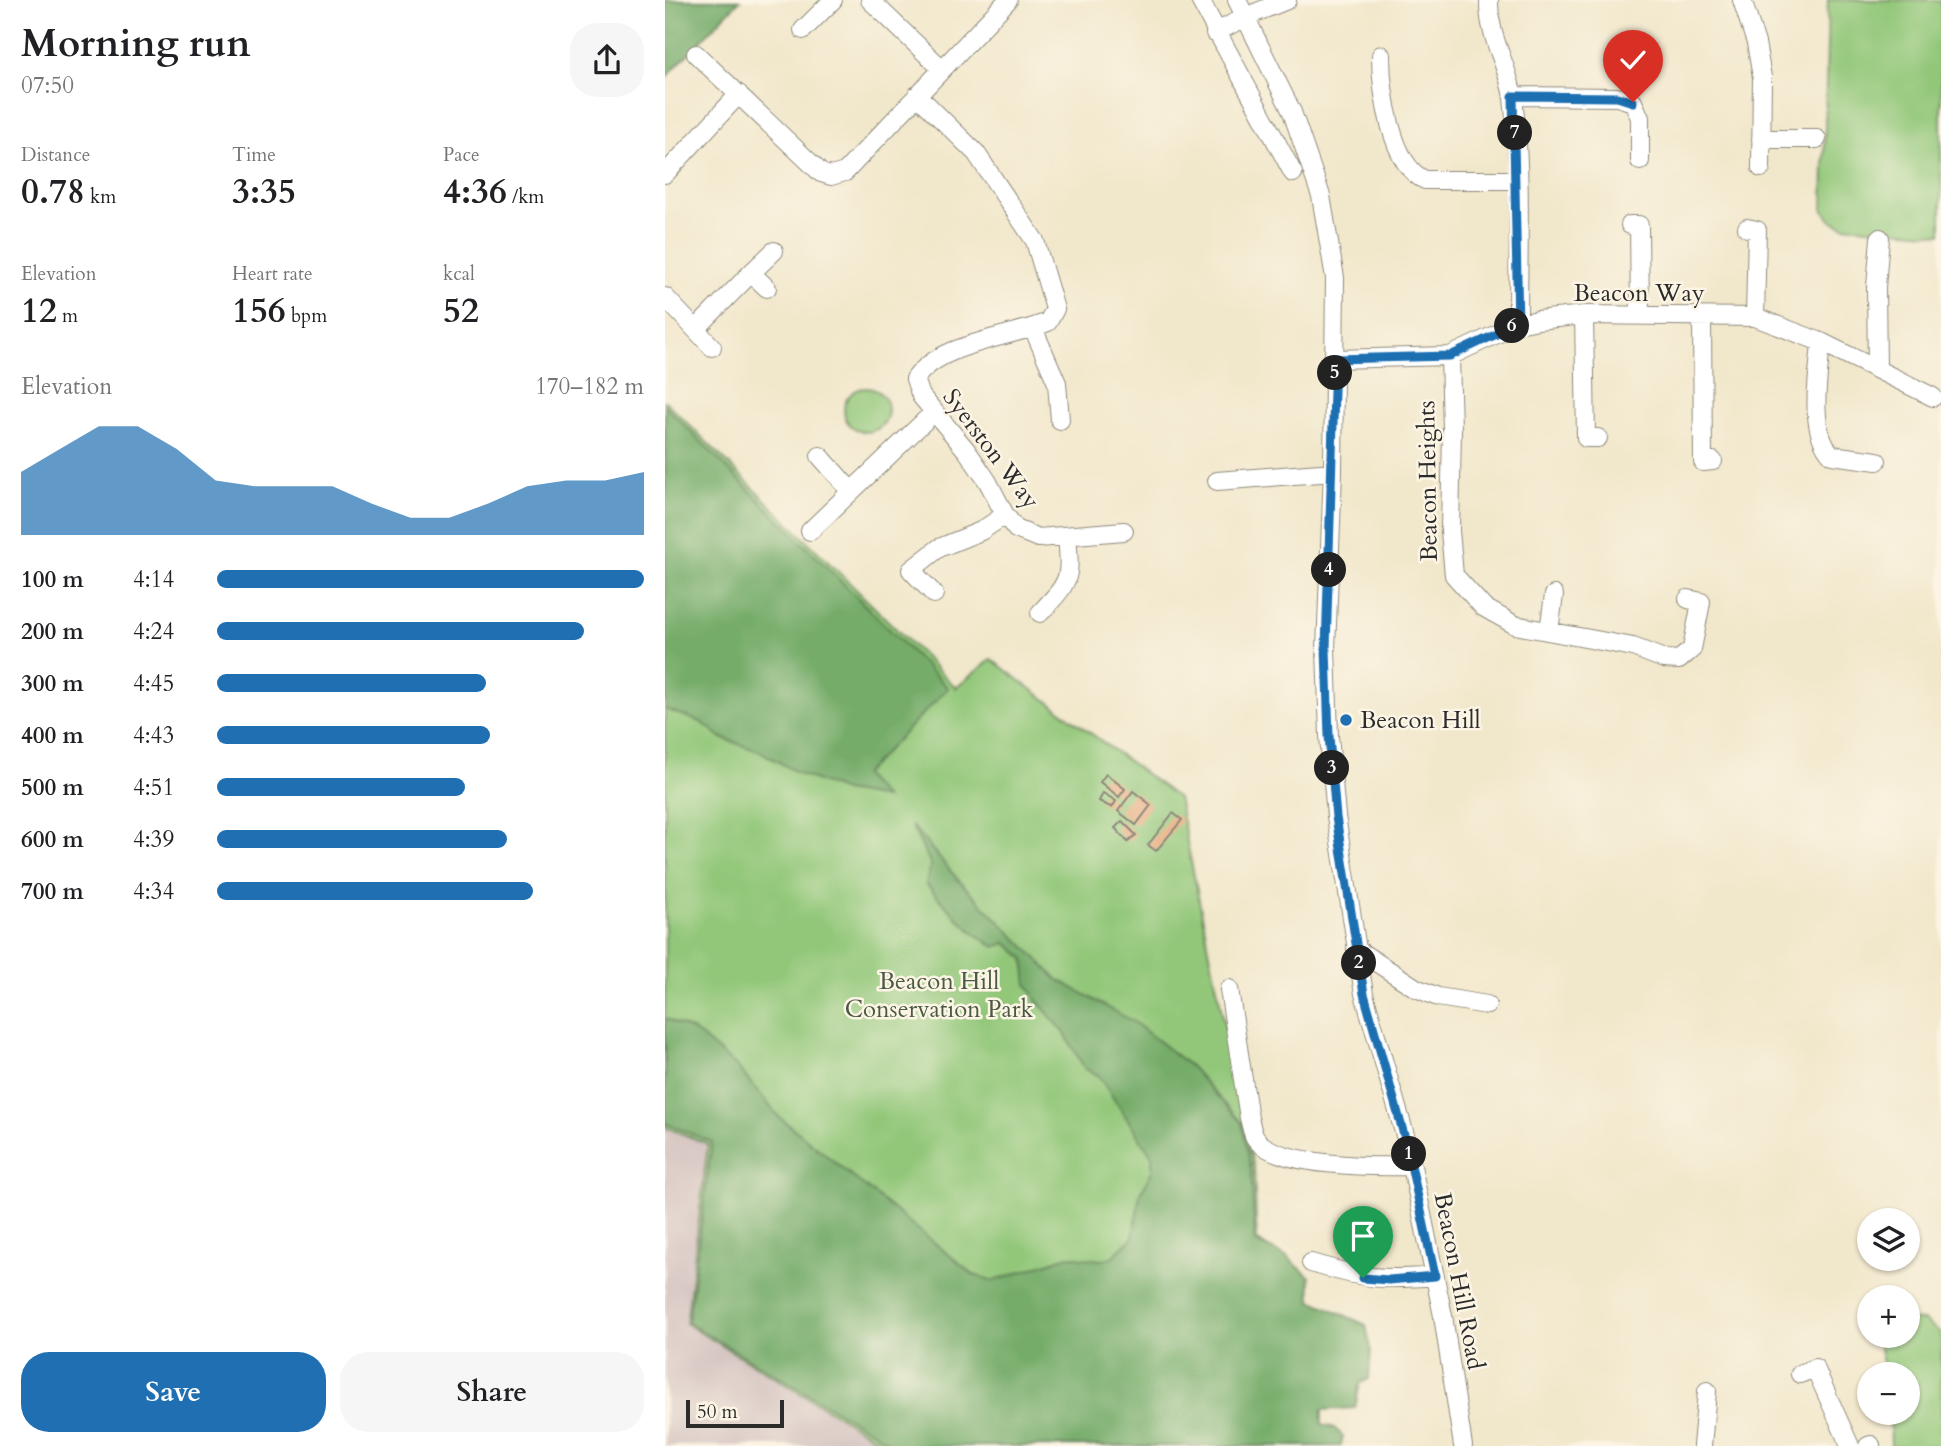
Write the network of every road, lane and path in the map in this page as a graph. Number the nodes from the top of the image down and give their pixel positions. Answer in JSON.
{"nodes":[{"id":1,"x":833,"y":0,"type":"edge"},
{"id":2,"x":870,"y":0,"type":"edge"},
{"id":3,"x":1008,"y":0,"type":"edge"},
{"id":4,"x":1200,"y":0,"type":"edge"},
{"id":5,"x":1287,"y":0,"type":"edge"},
{"id":6,"x":1489,"y":0,"type":"edge"},
{"id":7,"x":1742,"y":0,"type":"edge"},
{"id":8,"x":1241,"y":8,"type":"edge"},
{"id":9,"x":803,"y":30,"type":"dead end"},
{"id":10,"x":1215,"y":33,"type":"junction"},
{"id":11,"x":696,"y":54,"type":"dead end"},
{"id":12,"x":1375,"y":65,"type":"dead end"},
{"id":13,"x":942,"y":69,"type":"junction"},
{"id":14,"x":739,"y":94,"type":"junction"},
{"id":15,"x":917,"y":95,"type":"junction"},
{"id":16,"x":1513,"y":96,"type":"junction"},
{"id":17,"x":1761,"y":139,"type":"junction"},
{"id":18,"x":1817,"y":139,"type":"dead end"},
{"id":19,"x":1645,"y":150,"type":"dead end"},
{"id":20,"x":1761,"y":168,"type":"dead end"},
{"id":21,"x":1293,"y":173,"type":"dead end"},
{"id":22,"x":665,"y":174,"type":"edge"},
{"id":23,"x":1517,"y":180,"type":"junction"},
{"id":24,"x":1639,"y":225,"type":"dead end"},
{"id":25,"x":1757,"y":230,"type":"dead end"},
{"id":26,"x":1880,"y":238,"type":"dead end"},
{"id":27,"x":774,"y":251,"type":"dead end"},
{"id":28,"x":751,"y":274,"type":"junction"},
{"id":29,"x":767,"y":288,"type":"dead end"},
{"id":30,"x":665,"y":297,"type":"edge"},
{"id":31,"x":1584,"y":315,"type":"junction"},
{"id":32,"x":1640,"y":316,"type":"junction"},
{"id":33,"x":1755,"y":317,"type":"junction"},
{"id":34,"x":1702,"y":318,"type":"junction"},
{"id":35,"x":1518,"y":324,"type":"junction"},
{"id":36,"x":1033,"y":328,"type":"junction"},
{"id":37,"x":696,"y":329,"type":"junction"},
{"id":38,"x":1821,"y":342,"type":"junction"},
{"id":39,"x":712,"y":347,"type":"dead end"},
{"id":40,"x":1450,"y":356,"type":"junction"},
{"id":41,"x":1335,"y":359,"type":"junction"},
{"id":42,"x":1877,"y":369,"type":"junction"},
{"id":43,"x":1933,"y":397,"type":"dead end"},
{"id":44,"x":934,"y":412,"type":"junction"},
{"id":45,"x":1060,"y":421,"type":"dead end"},
{"id":46,"x":1586,"y":438,"type":"dead end"},
{"id":47,"x":820,"y":456,"type":"dead end"},
{"id":48,"x":1877,"y":461,"type":"dead end"},
{"id":49,"x":1703,"y":462,"type":"dead end"},
{"id":50,"x":1333,"y":472,"type":"junction"},
{"id":51,"x":1217,"y":481,"type":"dead end"},
{"id":52,"x":851,"y":491,"type":"junction"},
{"id":53,"x":1005,"y":515,"type":"junction"},
{"id":54,"x":810,"y":531,"type":"dead end"},
{"id":55,"x":1124,"y":531,"type":"dead end"},
{"id":56,"x":1067,"y":536,"type":"junction"},
{"id":57,"x":934,"y":594,"type":"dead end"},
{"id":58,"x":1057,"y":595,"type":"junction"},
{"id":59,"x":1554,"y":595,"type":"dead end"},
{"id":60,"x":1701,"y":602,"type":"dead end"},
{"id":61,"x":1071,"y":607,"type":"dead end"},
{"id":62,"x":1040,"y":613,"type":"dead end"},
{"id":63,"x":1549,"y":631,"type":"junction"},
{"id":64,"x":1356,"y":949,"type":"junction"},
{"id":65,"x":1229,"y":989,"type":"dead end"},
{"id":66,"x":1487,"y":1006,"type":"dead end"},
{"id":67,"x":1411,"y":1166,"type":"junction"},
{"id":68,"x":1311,"y":1263,"type":"dead end"},
{"id":69,"x":1435,"y":1276,"type":"junction"},
{"id":70,"x":1800,"y":1374,"type":"dead end"},
{"id":71,"x":1707,"y":1391,"type":"dead end"},
{"id":72,"x":1463,"y":1446,"type":"edge"},
{"id":73,"x":1702,"y":1446,"type":"edge"},
{"id":74,"x":1850,"y":1446,"type":"edge"}],
"edges":[{"from":1,"to":9,"type":"street"},
{"from":2,"to":13,"type":"street"},
{"from":3,"to":13,"type":"street"},
{"from":4,"to":10,"type":"street"},
{"from":5,"to":8,"type":"street"},
{"from":6,"to":16,"type":"street"},
{"from":7,"to":17,"type":"street"},
{"from":8,"to":10,"type":"street"},
{"from":8,"to":41,"type":"street","name":"Beacon Hill Road"},
{"from":10,"to":21,"type":"street"},
{"from":11,"to":14,"type":"street"},
{"from":12,"to":23,"type":"street"},
{"from":13,"to":15,"type":"street"},
{"from":14,"to":15,"type":"street"},
{"from":14,"to":22,"type":"street"},
{"from":15,"to":36,"type":"street"},
{"from":16,"to":19,"type":"street"},
{"from":16,"to":23,"type":"street"},
{"from":17,"to":18,"type":"street"},
{"from":17,"to":20,"type":"street"},
{"from":23,"to":35,"type":"street"},
{"from":24,"to":32,"type":"street"},
{"from":25,"to":33,"type":"street"},
{"from":26,"to":42,"type":"street"},
{"from":27,"to":28,"type":"street"},
{"from":28,"to":29,"type":"street"},
{"from":28,"to":37,"type":"street"},
{"from":30,"to":37,"type":"street"},
{"from":31,"to":32,"type":"street","name":"Beacon Way"},
{"from":31,"to":35,"type":"street","name":"Beacon Way"},
{"from":31,"to":46,"type":"street"},
{"from":32,"to":34,"type":"street","name":"Beacon Way"},
{"from":33,"to":34,"type":"street","name":"Beacon Way"},
{"from":33,"to":38,"type":"street","name":"Beacon Way"},
{"from":34,"to":49,"type":"street"},
{"from":35,"to":40,"type":"street","name":"Beacon Way"},
{"from":36,"to":44,"type":"street","name":"Syerston Way"},
{"from":36,"to":45,"type":"street"},
{"from":37,"to":39,"type":"street"},
{"from":38,"to":42,"type":"street","name":"Beacon Way"},
{"from":38,"to":48,"type":"street"},
{"from":40,"to":41,"type":"street","name":"Beacon Way"},
{"from":40,"to":63,"type":"street","name":"Beacon Heights"},
{"from":41,"to":50,"type":"street","name":"Beacon Hill Road"},
{"from":42,"to":43,"type":"street","name":"Beacon Way"},
{"from":44,"to":52,"type":"street"},
{"from":44,"to":53,"type":"street","name":"Syerston Way"},
{"from":47,"to":52,"type":"street"},
{"from":50,"to":51,"type":"street"},
{"from":50,"to":64,"type":"street","name":"Beacon Hill Road"},
{"from":52,"to":54,"type":"street"},
{"from":53,"to":56,"type":"street","name":"Syerston Way"},
{"from":53,"to":57,"type":"street"},
{"from":55,"to":56,"type":"street","name":"Syerston Way"},
{"from":56,"to":58,"type":"street"},
{"from":58,"to":61,"type":"street"},
{"from":58,"to":62,"type":"street"},
{"from":59,"to":63,"type":"street"},
{"from":60,"to":63,"type":"street","name":"Beacon Heights"},
{"from":64,"to":66,"type":"street"},
{"from":64,"to":67,"type":"street","name":"Beacon Hill Road"},
{"from":65,"to":67,"type":"street"},
{"from":67,"to":69,"type":"street","name":"Beacon Hill Road"},
{"from":68,"to":69,"type":"street"},
{"from":69,"to":72,"type":"street","name":"Beacon Hill Road"},
{"from":70,"to":74,"type":"street"},
{"from":71,"to":73,"type":"street"}]}
